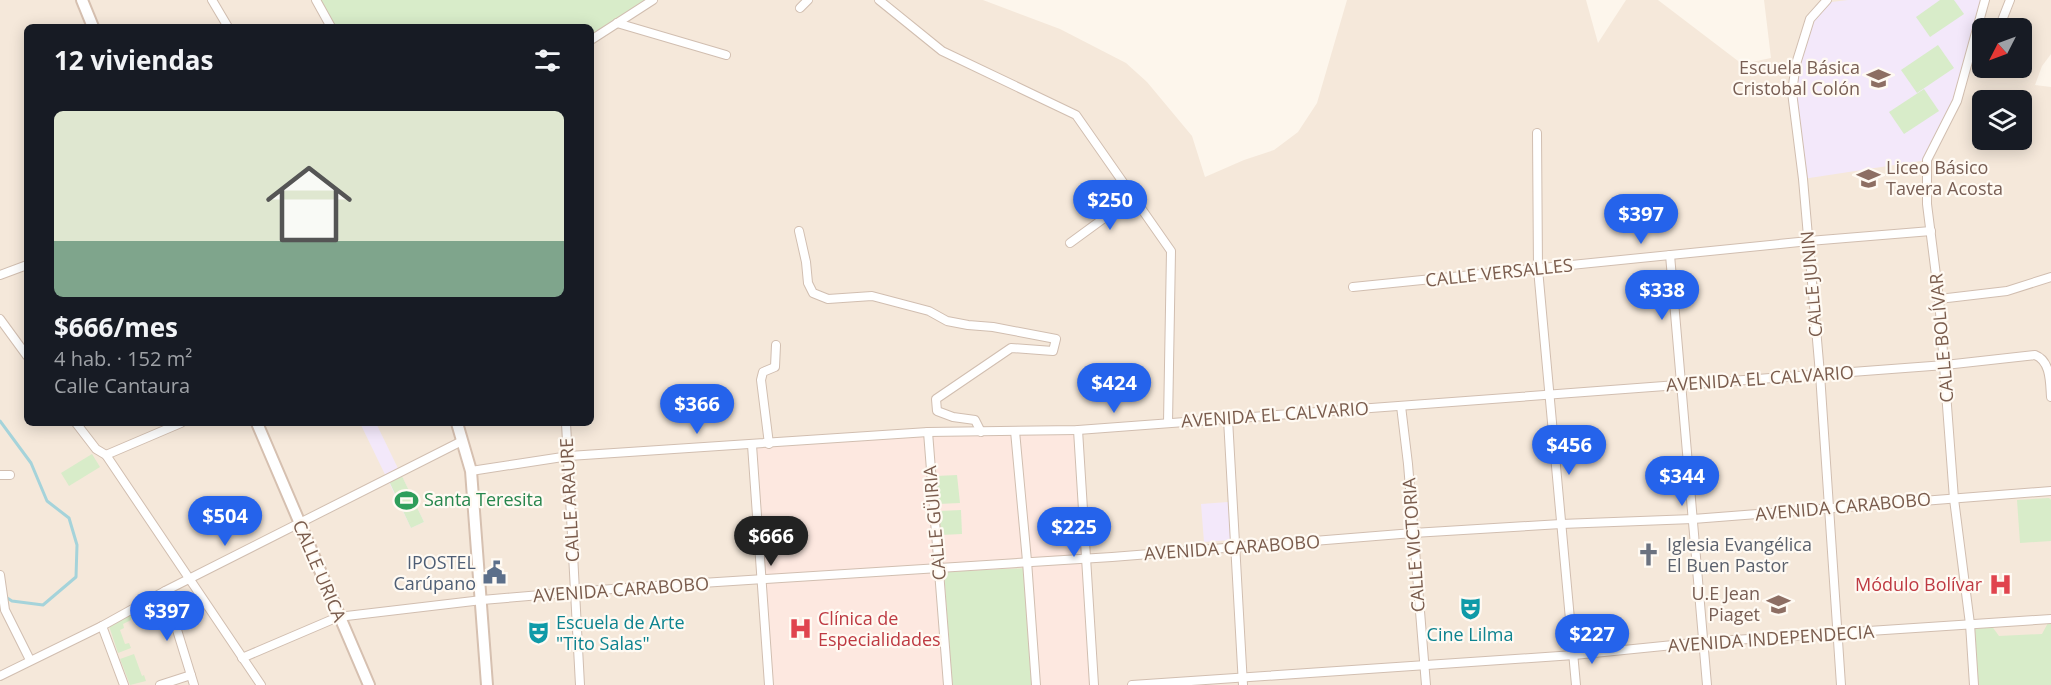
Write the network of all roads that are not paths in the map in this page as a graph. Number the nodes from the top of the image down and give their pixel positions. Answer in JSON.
{"nodes":[{"id":1,"x":82,"y":0,"type":"edge"},
{"id":2,"x":212,"y":0,"type":"edge"},
{"id":3,"x":316,"y":0,"type":"edge"},
{"id":4,"x":653,"y":0,"type":"edge"},
{"id":5,"x":808,"y":0,"type":"edge"},
{"id":6,"x":879,"y":0,"type":"edge"},
{"id":7,"x":1827,"y":0,"type":"edge"},
{"id":8,"x":1985,"y":0,"type":"edge"},
{"id":9,"x":2010,"y":0,"type":"edge"},
{"id":10,"x":800,"y":8,"type":"dead end"},
{"id":11,"x":2003,"y":18,"type":"edge"},
{"id":12,"x":617,"y":23,"type":"junction"},
{"id":13,"x":92,"y":24,"type":"edge"},
{"id":14,"x":226,"y":24,"type":"edge"},
{"id":15,"x":329,"y":24,"type":"edge"},
{"id":16,"x":594,"y":38,"type":"edge"},
{"id":17,"x":726,"y":55,"type":"dead end"},
{"id":18,"x":1537,"y":133,"type":"dead end"},
{"id":19,"x":1133,"y":197,"type":"junction"},
{"id":20,"x":799,"y":231,"type":"dead end"},
{"id":21,"x":1931,"y":231,"type":"junction"},
{"id":22,"x":1809,"y":241,"type":"junction"},
{"id":23,"x":1070,"y":243,"type":"dead end"},
{"id":24,"x":1670,"y":255,"type":"junction"},
{"id":25,"x":24,"y":267,"type":"edge"},
{"id":26,"x":1538,"y":269,"type":"junction"},
{"id":27,"x":0,"y":275,"type":"edge"},
{"id":28,"x":2051,"y":277,"type":"edge"},
{"id":29,"x":1353,"y":287,"type":"dead end"},
{"id":30,"x":1939,"y":299,"type":"junction"},
{"id":31,"x":0,"y":320,"type":"edge"},
{"id":32,"x":776,"y":345,"type":"dead end"},
{"id":33,"x":24,"y":352,"type":"edge"},
{"id":34,"x":1945,"y":365,"type":"junction"},
{"id":35,"x":1820,"y":374,"type":"junction"},
{"id":36,"x":1680,"y":385,"type":"junction"},
{"id":37,"x":1550,"y":395,"type":"junction"},
{"id":38,"x":2051,"y":397,"type":"edge"},
{"id":39,"x":1401,"y":406,"type":"junction"},
{"id":40,"x":1228,"y":418,"type":"junction"},
{"id":41,"x":1168,"y":423,"type":"junction"},
{"id":42,"x":78,"y":426,"type":"edge"},
{"id":43,"x":174,"y":426,"type":"edge"},
{"id":44,"x":258,"y":426,"type":"edge"},
{"id":45,"x":458,"y":426,"type":"edge"},
{"id":46,"x":566,"y":426,"type":"edge"},
{"id":47,"x":1078,"y":430,"type":"junction"},
{"id":48,"x":1015,"y":431,"type":"junction"},
{"id":49,"x":928,"y":432,"type":"junction"},
{"id":50,"x":981,"y":432,"type":"junction"},
{"id":51,"x":462,"y":441,"type":"junction"},
{"id":52,"x":769,"y":444,"type":"junction"},
{"id":53,"x":753,"y":445,"type":"junction"},
{"id":54,"x":106,"y":455,"type":"junction"},
{"id":55,"x":569,"y":456,"type":"junction"},
{"id":56,"x":471,"y":471,"type":"junction"},
{"id":57,"x":0,"y":475,"type":"edge"},
{"id":58,"x":10,"y":475,"type":"dead end"},
{"id":59,"x":2051,"y":491,"type":"edge"},
{"id":60,"x":1954,"y":499,"type":"junction"},
{"id":61,"x":1829,"y":509,"type":"junction"},
{"id":62,"x":1693,"y":519,"type":"junction"},
{"id":63,"x":299,"y":523,"type":"junction"},
{"id":64,"x":1561,"y":524,"type":"junction"},
{"id":65,"x":1413,"y":533,"type":"junction"},
{"id":66,"x":1236,"y":548,"type":"junction"},
{"id":67,"x":1086,"y":558,"type":"junction"},
{"id":68,"x":1028,"y":561,"type":"junction"},
{"id":69,"x":939,"y":568,"type":"junction"},
{"id":70,"x":0,"y":575,"type":"edge"},
{"id":71,"x":189,"y":579,"type":"junction"},
{"id":72,"x":762,"y":580,"type":"junction"},
{"id":73,"x":165,"y":591,"type":"junction"},
{"id":74,"x":575,"y":593,"type":"junction"},
{"id":75,"x":482,"y":600,"type":"junction"},
{"id":76,"x":338,"y":616,"type":"junction"},
{"id":77,"x":2051,"y":619,"type":"edge"},
{"id":78,"x":1970,"y":624,"type":"junction"},
{"id":79,"x":102,"y":626,"type":"junction"},
{"id":80,"x":1838,"y":634,"type":"junction"},
{"id":81,"x":1703,"y":642,"type":"junction"},
{"id":82,"x":1574,"y":655,"type":"junction"},
{"id":83,"x":242,"y":658,"type":"junction"},
{"id":84,"x":30,"y":660,"type":"junction"},
{"id":85,"x":1423,"y":664,"type":"junction"},
{"id":86,"x":191,"y":675,"type":"junction"},
{"id":87,"x":0,"y":676,"type":"edge"},
{"id":88,"x":1243,"y":681,"type":"edge"},
{"id":89,"x":124,"y":685,"type":"edge"},
{"id":90,"x":160,"y":685,"type":"edge"},
{"id":91,"x":194,"y":685,"type":"edge"},
{"id":92,"x":261,"y":685,"type":"edge"},
{"id":93,"x":369,"y":685,"type":"edge"},
{"id":94,"x":487,"y":685,"type":"edge"},
{"id":95,"x":580,"y":685,"type":"edge"},
{"id":96,"x":769,"y":685,"type":"edge"},
{"id":97,"x":948,"y":685,"type":"edge"},
{"id":98,"x":1036,"y":685,"type":"edge"},
{"id":99,"x":1094,"y":685,"type":"edge"},
{"id":100,"x":1132,"y":685,"type":"edge"},
{"id":101,"x":1426,"y":685,"type":"edge"},
{"id":102,"x":1576,"y":685,"type":"edge"},
{"id":103,"x":1707,"y":685,"type":"edge"},
{"id":104,"x":1841,"y":685,"type":"edge"},
{"id":105,"x":1974,"y":685,"type":"edge"}],
"edges":[{"from":1,"to":13,"type":"main road"},
{"from":2,"to":14,"type":"street"},
{"from":3,"to":15,"type":"street"},
{"from":4,"to":12,"type":"street"},
{"from":5,"to":10,"type":"street"},
{"from":6,"to":19,"type":"street"},
{"from":7,"to":22,"type":"street","name":"CALLE JUNIN"},
{"from":8,"to":21,"type":"street","name":"CALLE BOLÍVAR"},
{"from":9,"to":11,"type":"street"},
{"from":12,"to":16,"type":"street"},
{"from":12,"to":17,"type":"street"},
{"from":18,"to":26,"type":"street"},
{"from":19,"to":23,"type":"street"},
{"from":19,"to":41,"type":"street"},
{"from":20,"to":50,"type":"street"},
{"from":21,"to":22,"type":"street","name":"CALLE VERSALLES"},
{"from":21,"to":30,"type":"street","name":"CALLE BOLÍVAR"},
{"from":22,"to":24,"type":"street","name":"CALLE VERSALLES"},
{"from":22,"to":35,"type":"street","name":"CALLE JUNIN"},
{"from":24,"to":26,"type":"street","name":"CALLE VERSALLES"},
{"from":24,"to":36,"type":"street"},
{"from":25,"to":27,"type":"street"},
{"from":26,"to":29,"type":"street","name":"CALLE VERSALLES"},
{"from":26,"to":37,"type":"street"},
{"from":28,"to":30,"type":"street"},
{"from":30,"to":34,"type":"street","name":"CALLE BOLÍVAR"},
{"from":31,"to":33,"type":"street"},
{"from":32,"to":52,"type":"street"},
{"from":34,"to":35,"type":"street","name":"AVENIDA EL CALVARIO"},
{"from":34,"to":38,"type":"street","name":"AVENIDA EL CALVARIO"},
{"from":34,"to":60,"type":"street","name":"CALLE BOLÍVAR"},
{"from":35,"to":36,"type":"street","name":"AVENIDA EL CALVARIO"},
{"from":35,"to":61,"type":"street","name":"CALLE JUNIN"},
{"from":36,"to":37,"type":"street","name":"AVENIDA EL CALVARIO"},
{"from":36,"to":62,"type":"street"},
{"from":37,"to":39,"type":"street","name":"AVENIDA EL CALVARIO"},
{"from":37,"to":64,"type":"street"},
{"from":39,"to":40,"type":"street","name":"AVENIDA EL CALVARIO"},
{"from":39,"to":65,"type":"street","name":"CALLE VICTORIA"},
{"from":40,"to":41,"type":"street","name":"AVENIDA EL CALVARIO"},
{"from":40,"to":66,"type":"street"},
{"from":41,"to":47,"type":"street","name":"AVENIDA EL CALVARIO"},
{"from":42,"to":54,"type":"street"},
{"from":43,"to":54,"type":"street"},
{"from":44,"to":63,"type":"main road","name":"CALLE URICA"},
{"from":45,"to":51,"type":"main road"},
{"from":46,"to":55,"type":"street","name":"CALLE ARAURE"},
{"from":47,"to":48,"type":"street","name":"AVENIDA EL CALVARIO"},
{"from":47,"to":67,"type":"street"},
{"from":48,"to":50,"type":"street","name":"AVENIDA EL CALVARIO"},
{"from":48,"to":68,"type":"street"},
{"from":49,"to":50,"type":"street","name":"AVENIDA EL CALVARIO"},
{"from":49,"to":52,"type":"street","name":"AVENIDA EL CALVARIO"},
{"from":49,"to":69,"type":"street","name":"CALLE GÜIRIA"},
{"from":51,"to":56,"type":"main road"},
{"from":51,"to":63,"type":"street"},
{"from":52,"to":53,"type":"street","name":"AVENIDA EL CALVARIO"},
{"from":53,"to":55,"type":"street","name":"AVENIDA EL CALVARIO"},
{"from":53,"to":72,"type":"street"},
{"from":54,"to":71,"type":"street"},
{"from":55,"to":56,"type":"street","name":"AVENIDA EL CALVARIO"},
{"from":55,"to":74,"type":"street","name":"CALLE ARAURE"},
{"from":56,"to":75,"type":"main road"},
{"from":57,"to":58,"type":"street"},
{"from":59,"to":60,"type":"street","name":"AVENIDA CARABOBO"},
{"from":60,"to":61,"type":"street","name":"AVENIDA CARABOBO"},
{"from":60,"to":78,"type":"street","name":"CALLE BOLÍVAR"},
{"from":61,"to":62,"type":"street","name":"AVENIDA CARABOBO"},
{"from":61,"to":80,"type":"street","name":"CALLE JUNIN"},
{"from":62,"to":64,"type":"street","name":"AVENIDA CARABOBO"},
{"from":62,"to":81,"type":"street"},
{"from":63,"to":71,"type":"street"},
{"from":63,"to":76,"type":"main road","name":"CALLE URICA"},
{"from":64,"to":65,"type":"street","name":"AVENIDA CARABOBO"},
{"from":64,"to":82,"type":"street"},
{"from":65,"to":66,"type":"street","name":"AVENIDA CARABOBO"},
{"from":65,"to":85,"type":"street","name":"CALLE VICTORIA"},
{"from":66,"to":67,"type":"street","name":"AVENIDA CARABOBO"},
{"from":66,"to":88,"type":"street"},
{"from":67,"to":68,"type":"street","name":"AVENIDA CARABOBO"},
{"from":67,"to":99,"type":"street"},
{"from":68,"to":69,"type":"street","name":"AVENIDA CARABOBO"},
{"from":68,"to":98,"type":"street"},
{"from":69,"to":72,"type":"street","name":"AVENIDA CARABOBO"},
{"from":69,"to":97,"type":"street","name":"CALLE GÜIRIA"},
{"from":70,"to":84,"type":"street"},
{"from":71,"to":73,"type":"street"},
{"from":71,"to":83,"type":"street"},
{"from":72,"to":74,"type":"street","name":"AVENIDA CARABOBO"},
{"from":72,"to":96,"type":"street"},
{"from":73,"to":79,"type":"street"},
{"from":73,"to":86,"type":"street"},
{"from":74,"to":75,"type":"street","name":"AVENIDA CARABOBO"},
{"from":74,"to":95,"type":"street","name":"CALLE ARAURE"},
{"from":75,"to":76,"type":"street","name":"AVENIDA CARABOBO"},
{"from":75,"to":94,"type":"main road"},
{"from":76,"to":83,"type":"street","name":"AVENIDA CARABOBO"},
{"from":76,"to":93,"type":"main road","name":"CALLE URICA"},
{"from":77,"to":78,"type":"street","name":"AVENIDA INDEPENDECIA"},
{"from":78,"to":80,"type":"street","name":"AVENIDA INDEPENDECIA"},
{"from":78,"to":105,"type":"street","name":"CALLE BOLÍVAR"},
{"from":79,"to":84,"type":"street"},
{"from":79,"to":89,"type":"street"},
{"from":80,"to":81,"type":"street","name":"AVENIDA INDEPENDECIA"},
{"from":80,"to":104,"type":"street","name":"CALLE JUNIN"},
{"from":81,"to":82,"type":"street","name":"AVENIDA INDEPENDECIA"},
{"from":81,"to":103,"type":"street"},
{"from":82,"to":85,"type":"street","name":"AVENIDA INDEPENDECIA"},
{"from":82,"to":102,"type":"street"},
{"from":83,"to":92,"type":"street"},
{"from":84,"to":87,"type":"street"},
{"from":85,"to":88,"type":"street","name":"AVENIDA INDEPENDECIA"},
{"from":85,"to":101,"type":"street","name":"CALLE VICTORIA"},
{"from":86,"to":90,"type":"street"},
{"from":86,"to":91,"type":"street"},
{"from":88,"to":100,"type":"street","name":"AVENIDA INDEPENDECIA"}]}
